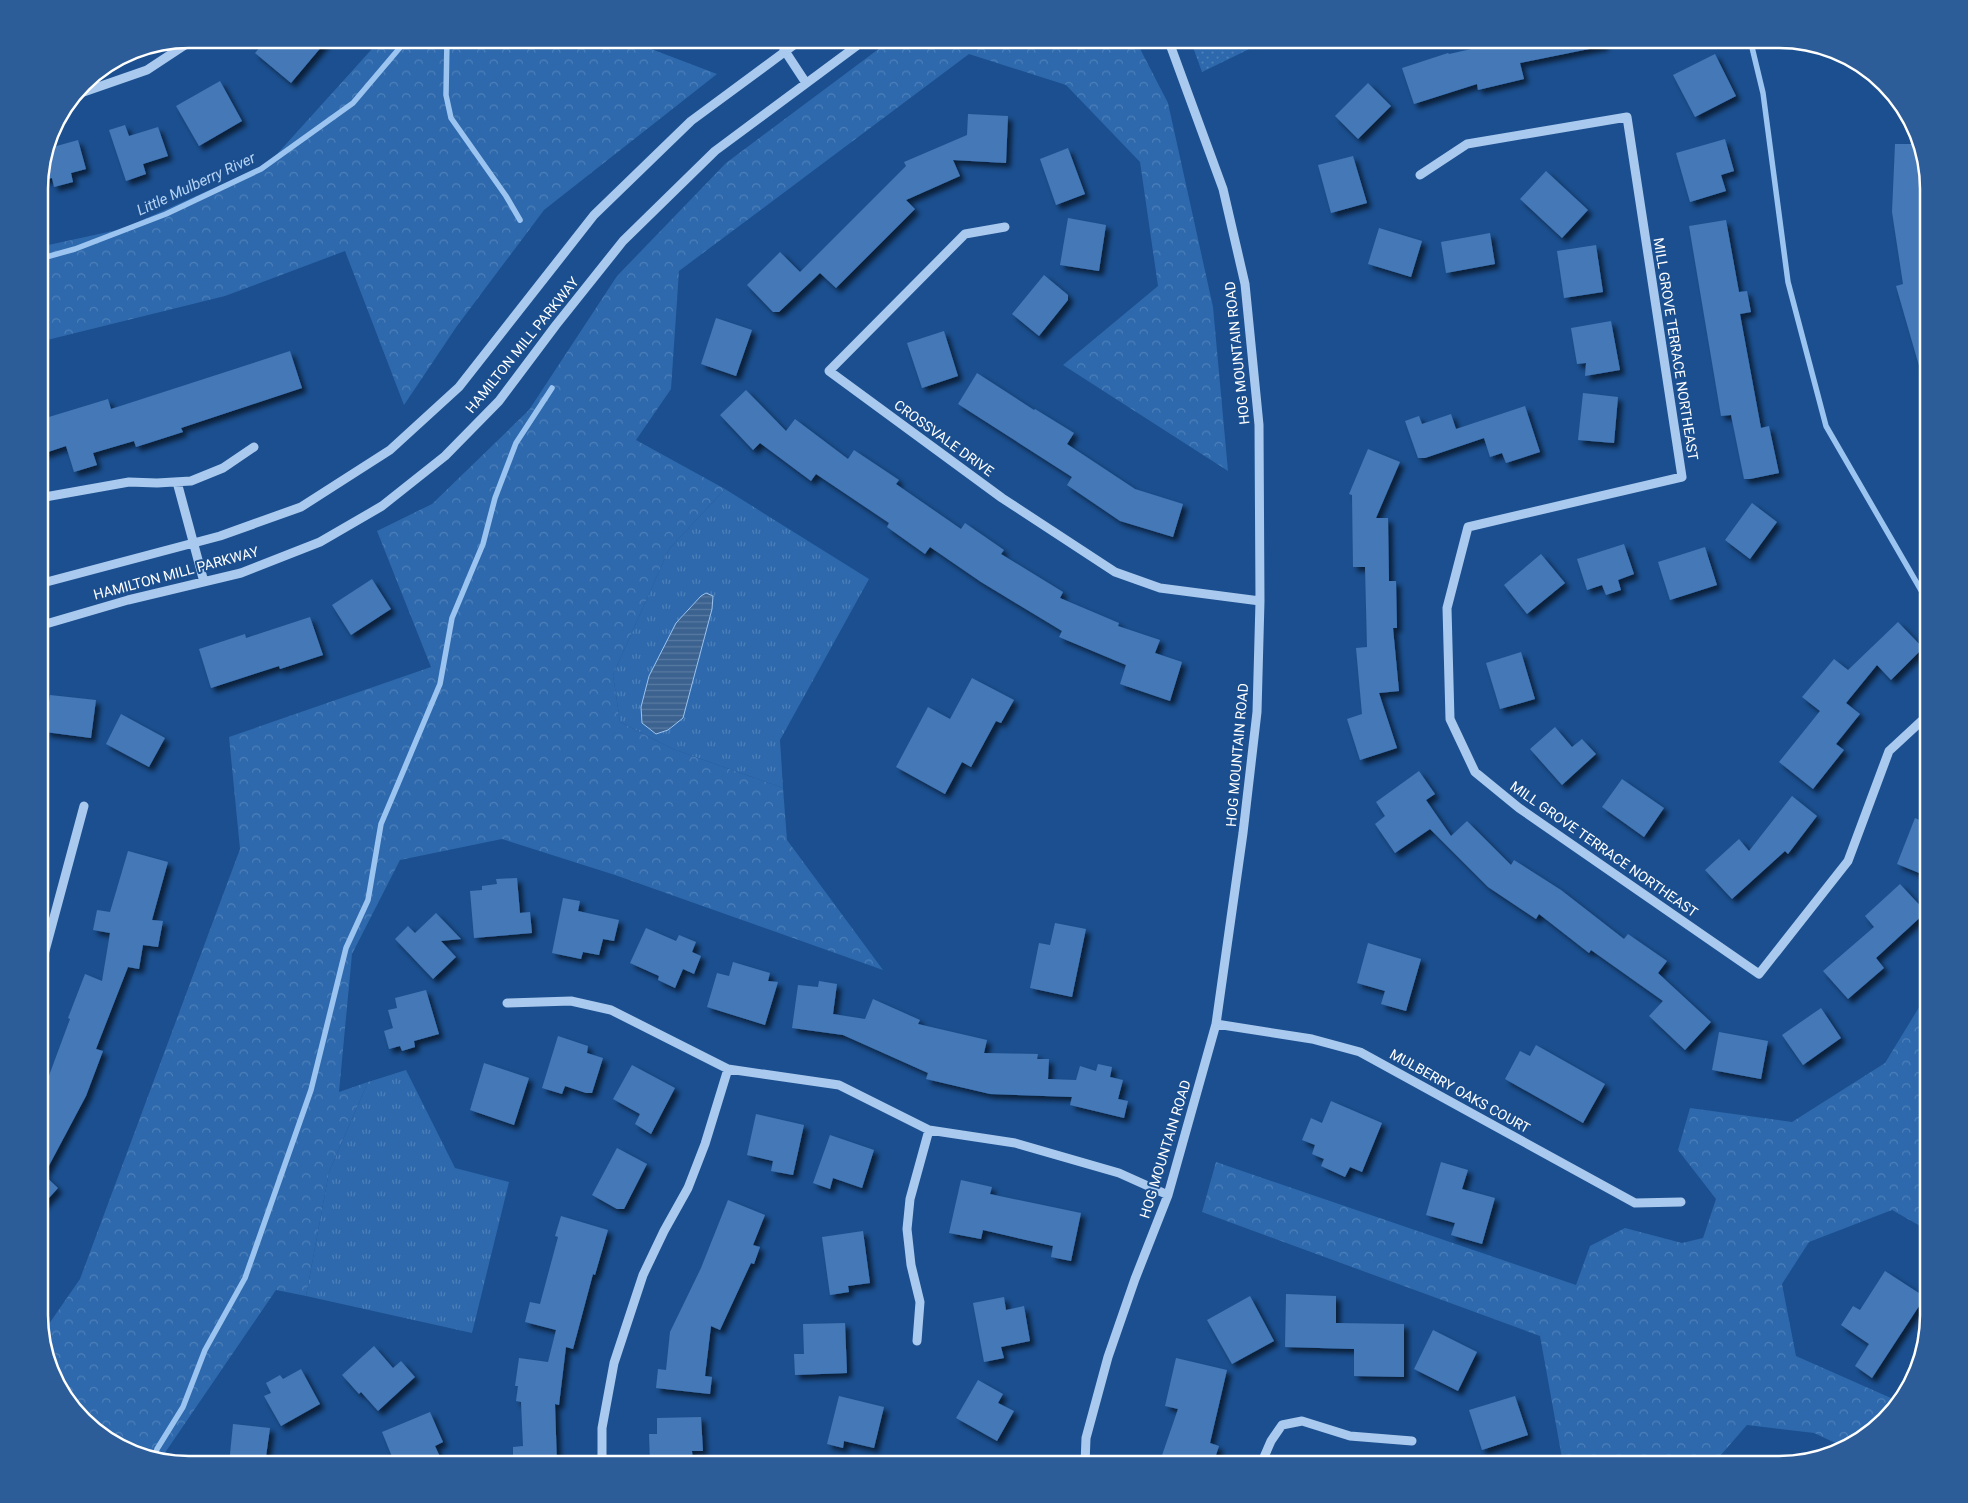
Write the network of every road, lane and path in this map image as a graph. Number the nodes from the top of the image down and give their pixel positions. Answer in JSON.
{"nodes":[{"id":1,"x":180,"y":48,"type":"edge"},
{"id":2,"x":784,"y":48,"type":"edge"},
{"id":3,"x":789,"y":48,"type":"edge"},
{"id":4,"x":854,"y":48,"type":"edge"},
{"id":5,"x":1171,"y":48,"type":"edge"},
{"id":6,"x":785,"y":51,"type":"junction"},
{"id":7,"x":806,"y":83,"type":"junction"},
{"id":8,"x":87,"y":90,"type":"edge"},
{"id":9,"x":1420,"y":175,"type":"dead end"},
{"id":10,"x":1005,"y":227,"type":"dead end"},
{"id":11,"x":254,"y":447,"type":"dead end"},
{"id":12,"x":177,"y":482,"type":"junction"},
{"id":13,"x":48,"y":496,"type":"edge"},
{"id":14,"x":194,"y":543,"type":"junction"},
{"id":15,"x":48,"y":582,"type":"edge"},
{"id":16,"x":204,"y":582,"type":"junction"},
{"id":17,"x":1260,"y":601,"type":"junction"},
{"id":18,"x":48,"y":623,"type":"edge"},
{"id":19,"x":1920,"y":722,"type":"edge"},
{"id":20,"x":84,"y":806,"type":"dead end"},
{"id":21,"x":48,"y":940,"type":"edge"},
{"id":22,"x":507,"y":1003,"type":"dead end"},
{"id":23,"x":1216,"y":1024,"type":"junction"},
{"id":24,"x":728,"y":1069,"type":"junction"},
{"id":25,"x":928,"y":1130,"type":"junction"},
{"id":26,"x":1168,"y":1195,"type":"junction"},
{"id":27,"x":1681,"y":1202,"type":"dead end"},
{"id":28,"x":917,"y":1341,"type":"dead end"},
{"id":29,"x":1412,"y":1441,"type":"dead end"},
{"id":30,"x":602,"y":1456,"type":"edge"},
{"id":31,"x":1085,"y":1456,"type":"edge"},
{"id":32,"x":1264,"y":1456,"type":"edge"}],
"edges":[{"from":1,"to":8,"type":"street"},
{"from":2,"to":6,"type":"street"},
{"from":3,"to":6,"type":"street","name":"HAMILTON MILL PARKWAY"},
{"from":4,"to":7,"type":"street","name":"HAMILTON MILL PARKWAY"},
{"from":5,"to":17,"type":"street","name":"HOG MOUNTAIN ROAD"},
{"from":6,"to":7,"type":"street"},
{"from":6,"to":14,"type":"street","name":"HAMILTON MILL PARKWAY"},
{"from":7,"to":16,"type":"street","name":"HAMILTON MILL PARKWAY"},
{"from":9,"to":19,"type":"street","name":"MILL GROVE TERRACE NORTHEAST"},
{"from":10,"to":17,"type":"street","name":"CROSSVALE DRIVE"},
{"from":11,"to":12,"type":"street"},
{"from":12,"to":13,"type":"street"},
{"from":12,"to":14,"type":"street"},
{"from":14,"to":15,"type":"street","name":"HAMILTON MILL PARKWAY"},
{"from":14,"to":16,"type":"street"},
{"from":16,"to":18,"type":"street","name":"HAMILTON MILL PARKWAY"},
{"from":17,"to":23,"type":"street","name":"HOG MOUNTAIN ROAD"},
{"from":20,"to":21,"type":"street"},
{"from":22,"to":24,"type":"street"},
{"from":23,"to":26,"type":"street","name":"HOG MOUNTAIN ROAD"},
{"from":23,"to":27,"type":"street","name":"MULBERRY OAKS COURT"},
{"from":24,"to":25,"type":"street"},
{"from":24,"to":30,"type":"street"},
{"from":25,"to":26,"type":"street"},
{"from":25,"to":28,"type":"street"},
{"from":26,"to":31,"type":"street","name":"HOG MOUNTAIN ROAD"},
{"from":29,"to":32,"type":"street"}]}
